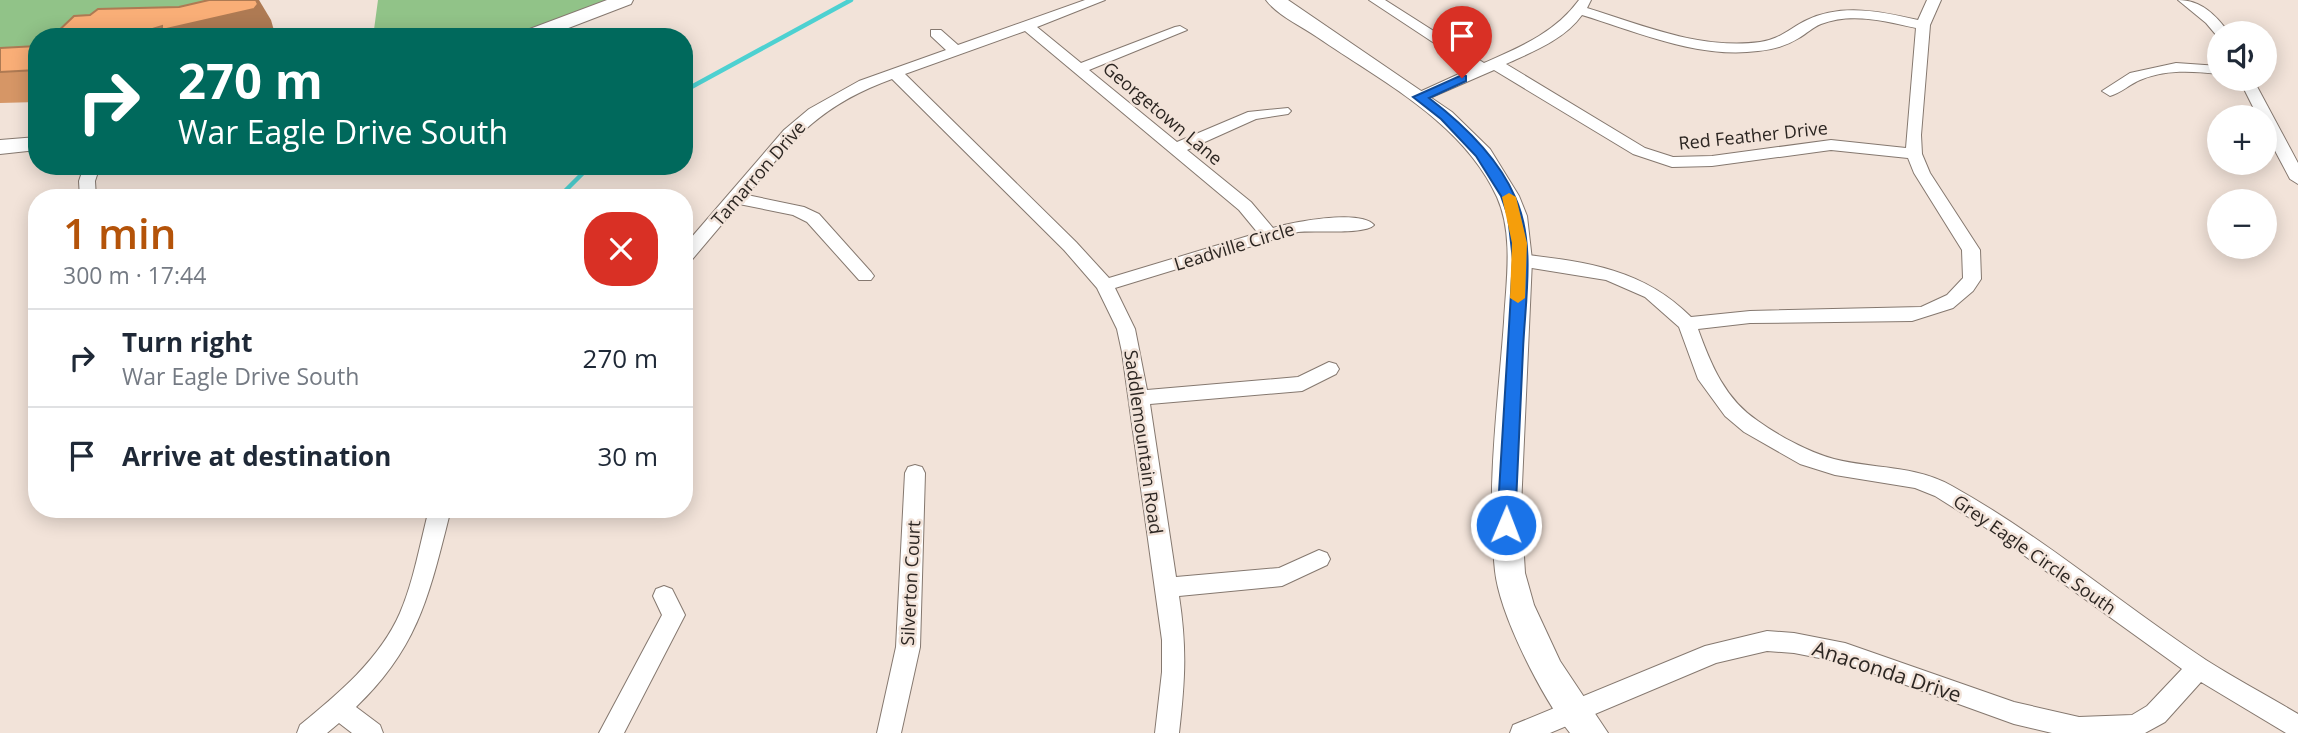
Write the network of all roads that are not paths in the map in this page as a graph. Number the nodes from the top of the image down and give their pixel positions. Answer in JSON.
{"nodes":[{"id":1,"x":624,"y":0,"type":"edge"},
{"id":2,"x":1098,"y":0,"type":"edge"},
{"id":3,"x":1275,"y":0,"type":"edge"},
{"id":4,"x":1376,"y":0,"type":"edge"},
{"id":5,"x":1934,"y":0,"type":"edge"},
{"id":6,"x":2185,"y":0,"type":"edge"},
{"id":7,"x":1582,"y":5,"type":"edge"},
{"id":8,"x":2212,"y":21,"type":"edge"},
{"id":9,"x":1923,"y":25,"type":"junction"},
{"id":10,"x":1027,"y":26,"type":"junction"},
{"id":11,"x":550,"y":28,"type":"edge"},
{"id":12,"x":1180,"y":30,"type":"dead end"},
{"id":13,"x":936,"y":33,"type":"dead end"},
{"id":14,"x":956,"y":51,"type":"junction"},
{"id":15,"x":1489,"y":66,"type":"junction"},
{"id":16,"x":1080,"y":68,"type":"junction"},
{"id":17,"x":2207,"y":69,"type":"edge"},
{"id":18,"x":894,"y":74,"type":"junction"},
{"id":19,"x":2110,"y":91,"type":"dead end"},
{"id":20,"x":2252,"y":91,"type":"edge"},
{"id":21,"x":1420,"y":97,"type":"junction"},
{"id":22,"x":1283,"y":111,"type":"dead end"},
{"id":23,"x":28,"y":144,"type":"edge"},
{"id":24,"x":0,"y":147,"type":"edge"},
{"id":25,"x":1177,"y":148,"type":"junction"},
{"id":26,"x":1914,"y":154,"type":"junction"},
{"id":27,"x":2298,"y":179,"type":"edge"},
{"id":28,"x":736,"y":198,"type":"junction"},
{"id":29,"x":1365,"y":225,"type":"dead end"},
{"id":30,"x":1270,"y":235,"type":"junction"},
{"id":31,"x":693,"y":248,"type":"edge"},
{"id":32,"x":1520,"y":260,"type":"junction"},
{"id":33,"x":865,"y":276,"type":"dead end"},
{"id":34,"x":1105,"y":285,"type":"junction"},
{"id":35,"x":1687,"y":324,"type":"junction"},
{"id":36,"x":1329,"y":369,"type":"dead end"},
{"id":37,"x":1139,"y":398,"type":"junction"},
{"id":38,"x":915,"y":473,"type":"dead end"},
{"id":39,"x":438,"y":518,"type":"edge"},
{"id":40,"x":1318,"y":559,"type":"dead end"},
{"id":41,"x":1165,"y":588,"type":"junction"},
{"id":42,"x":664,"y":596,"type":"dead end"},
{"id":43,"x":2199,"y":668,"type":"junction"},
{"id":44,"x":339,"y":709,"type":"junction"},
{"id":45,"x":1573,"y":711,"type":"junction"},
{"id":46,"x":2298,"y":727,"type":"edge"},
{"id":47,"x":309,"y":733,"type":"edge"},
{"id":48,"x":371,"y":733,"type":"edge"},
{"id":49,"x":611,"y":733,"type":"edge"},
{"id":50,"x":888,"y":733,"type":"edge"},
{"id":51,"x":1167,"y":733,"type":"edge"},
{"id":52,"x":1522,"y":733,"type":"edge"},
{"id":53,"x":1591,"y":733,"type":"edge"}],
"edges":[{"from":1,"to":11,"type":"main road"},
{"from":2,"to":10,"type":"street","name":"Tamarron Drive"},
{"from":3,"to":21,"type":"main road"},
{"from":4,"to":15,"type":"street","name":"Red Feather Drive"},
{"from":5,"to":9,"type":"street"},
{"from":6,"to":8,"type":"street"},
{"from":7,"to":9,"type":"street"},
{"from":7,"to":15,"type":"street"},
{"from":9,"to":26,"type":"street"},
{"from":10,"to":14,"type":"street","name":"Tamarron Drive"},
{"from":10,"to":16,"type":"street","name":"Georgetown Lane"},
{"from":12,"to":16,"type":"street"},
{"from":13,"to":14,"type":"street"},
{"from":14,"to":18,"type":"street","name":"Tamarron Drive"},
{"from":15,"to":21,"type":"street"},
{"from":15,"to":26,"type":"street","name":"Red Feather Drive"},
{"from":16,"to":25,"type":"street","name":"Georgetown Lane"},
{"from":17,"to":19,"type":"street"},
{"from":18,"to":28,"type":"street","name":"Tamarron Drive"},
{"from":18,"to":34,"type":"street","name":"Saddlemountain Road"},
{"from":20,"to":27,"type":"street"},
{"from":21,"to":32,"type":"main road"},
{"from":22,"to":25,"type":"street"},
{"from":23,"to":24,"type":"main road"},
{"from":25,"to":30,"type":"street","name":"Georgetown Lane"},
{"from":26,"to":35,"type":"street"},
{"from":28,"to":31,"type":"street","name":"Tamarron Drive"},
{"from":28,"to":33,"type":"street"},
{"from":29,"to":30,"type":"street","name":"Leadville Circle"},
{"from":30,"to":34,"type":"street","name":"Leadville Circle"},
{"from":32,"to":35,"type":"street","name":"Grey Eagle Circle South"},
{"from":32,"to":45,"type":"main road"},
{"from":34,"to":37,"type":"street","name":"Saddlemountain Road"},
{"from":35,"to":43,"type":"street","name":"Grey Eagle Circle South"},
{"from":36,"to":37,"type":"street"},
{"from":37,"to":41,"type":"street","name":"Saddlemountain Road"},
{"from":38,"to":50,"type":"street","name":"Silverton Court"},
{"from":39,"to":44,"type":"street"},
{"from":40,"to":41,"type":"street"},
{"from":41,"to":51,"type":"street","name":"Saddlemountain Road"},
{"from":42,"to":49,"type":"street"},
{"from":43,"to":45,"type":"street","name":"Anaconda Drive"},
{"from":43,"to":46,"type":"street","name":"Grey Eagle Circle South"},
{"from":44,"to":47,"type":"street"},
{"from":44,"to":48,"type":"street"},
{"from":45,"to":52,"type":"street","name":"Anaconda Drive"},
{"from":45,"to":53,"type":"main road"}]}
